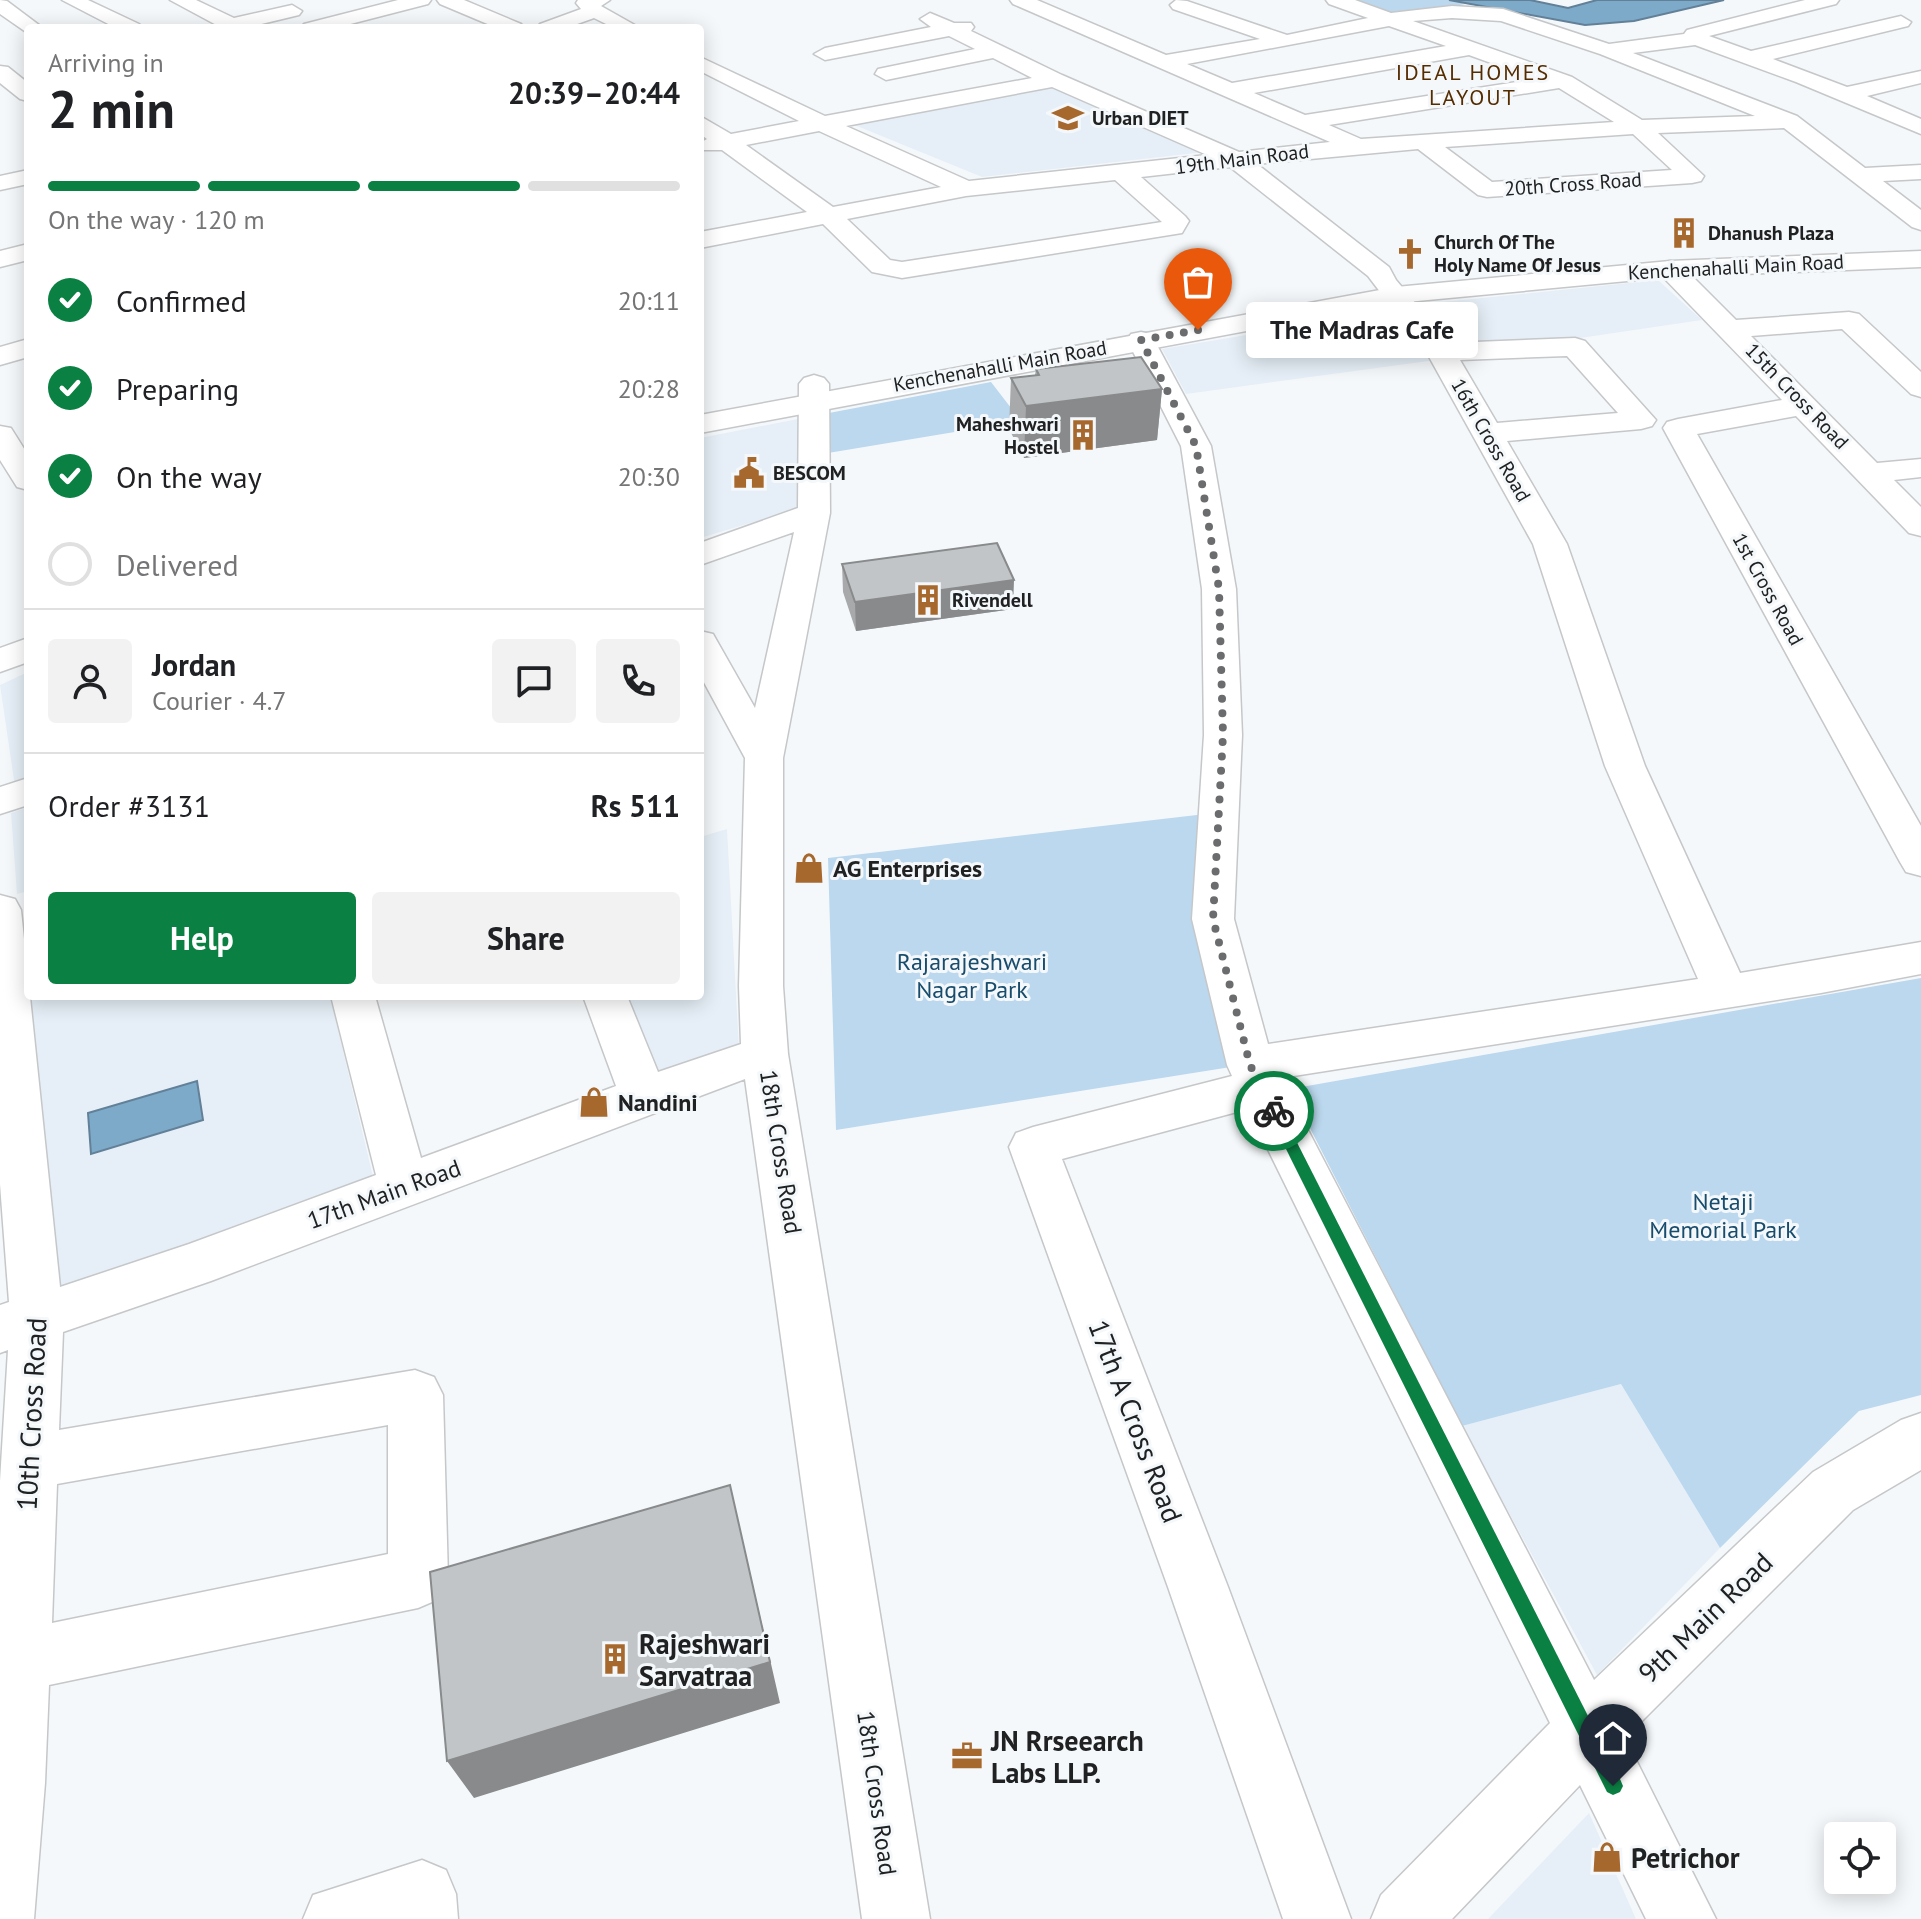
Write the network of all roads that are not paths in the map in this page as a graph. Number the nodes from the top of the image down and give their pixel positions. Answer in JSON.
{"nodes":[{"id":1,"x":72,"y":0,"type":"edge"},
{"id":2,"x":180,"y":0,"type":"edge"},
{"id":3,"x":268,"y":0,"type":"edge"},
{"id":4,"x":421,"y":0,"type":"edge"},
{"id":5,"x":447,"y":0,"type":"edge"},
{"id":6,"x":553,"y":0,"type":"edge"},
{"id":7,"x":1197,"y":0,"type":"edge"},
{"id":8,"x":1336,"y":0,"type":"edge"},
{"id":9,"x":1829,"y":0,"type":"edge"},
{"id":10,"x":1081,"y":3,"type":"dead end"},
{"id":11,"x":378,"y":4,"type":"edge"},
{"id":12,"x":594,"y":5,"type":"edge"},
{"id":13,"x":6,"y":7,"type":"edge"},
{"id":14,"x":1016,"y":9,"type":"edge"},
{"id":15,"x":292,"y":11,"type":"junction"},
{"id":16,"x":1042,"y":11,"type":"junction"},
{"id":17,"x":930,"y":19,"type":"dead end"},
{"id":18,"x":1392,"y":19,"type":"junction"},
{"id":19,"x":413,"y":21,"type":"dead end"},
{"id":20,"x":1901,"y":22,"type":"dead end"},
{"id":21,"x":982,"y":23,"type":"dead end"},
{"id":22,"x":28,"y":24,"type":"edge"},
{"id":23,"x":123,"y":24,"type":"edge"},
{"id":24,"x":230,"y":24,"type":"edge"},
{"id":25,"x":236,"y":24,"type":"edge"},
{"id":26,"x":316,"y":24,"type":"edge"},
{"id":27,"x":329,"y":24,"type":"edge"},
{"id":28,"x":504,"y":24,"type":"edge"},
{"id":29,"x":555,"y":24,"type":"edge"},
{"id":30,"x":624,"y":24,"type":"edge"},
{"id":31,"x":952,"y":29,"type":"junction"},
{"id":32,"x":1697,"y":39,"type":"junction"},
{"id":33,"x":1287,"y":41,"type":"junction"},
{"id":34,"x":1476,"y":48,"type":"junction"},
{"id":35,"x":1607,"y":50,"type":"junction"},
{"id":36,"x":996,"y":51,"type":"junction"},
{"id":37,"x":825,"y":54,"type":"dead end"},
{"id":38,"x":1749,"y":58,"type":"junction"},
{"id":39,"x":1163,"y":62,"type":"junction"},
{"id":40,"x":704,"y":65,"type":"edge"},
{"id":41,"x":1357,"y":70,"type":"junction"},
{"id":42,"x":0,"y":72,"type":"edge"},
{"id":43,"x":886,"y":74,"type":"dead end"},
{"id":44,"x":1921,"y":77,"type":"edge"},
{"id":45,"x":1054,"y":80,"type":"junction"},
{"id":46,"x":1564,"y":82,"type":"junction"},
{"id":47,"x":1232,"y":90,"type":"junction"},
{"id":48,"x":24,"y":91,"type":"edge"},
{"id":49,"x":1846,"y":94,"type":"junction"},
{"id":50,"x":24,"y":95,"type":"edge"},
{"id":51,"x":1428,"y":100,"type":"junction"},
{"id":52,"x":0,"y":102,"type":"edge"},
{"id":53,"x":1789,"y":121,"type":"junction"},
{"id":54,"x":1303,"y":122,"type":"junction"},
{"id":55,"x":822,"y":124,"type":"junction"},
{"id":56,"x":704,"y":126,"type":"edge"},
{"id":57,"x":1638,"y":127,"type":"junction"},
{"id":58,"x":1921,"y":127,"type":"edge"},
{"id":59,"x":1487,"y":136,"type":"junction"},
{"id":60,"x":1422,"y":141,"type":"junction"},
{"id":61,"x":729,"y":142,"type":"junction"},
{"id":62,"x":704,"y":146,"type":"edge"},
{"id":63,"x":1358,"y":146,"type":"junction"},
{"id":64,"x":1235,"y":159,"type":"junction"},
{"id":65,"x":1921,"y":172,"type":"edge"},
{"id":66,"x":1122,"y":173,"type":"junction"},
{"id":67,"x":1862,"y":175,"type":"junction"},
{"id":68,"x":24,"y":178,"type":"edge"},
{"id":69,"x":0,"y":183,"type":"edge"},
{"id":70,"x":966,"y":189,"type":"junction"},
{"id":71,"x":828,"y":215,"type":"junction"},
{"id":72,"x":1921,"y":222,"type":"edge"},
{"id":73,"x":704,"y":239,"type":"edge"},
{"id":74,"x":1921,"y":246,"type":"edge"},
{"id":75,"x":24,"y":253,"type":"edge"},
{"id":76,"x":0,"y":259,"type":"edge"},
{"id":77,"x":1921,"y":259,"type":"edge"},
{"id":78,"x":1670,"y":269,"type":"junction"},
{"id":79,"x":1390,"y":288,"type":"junction"},
{"id":80,"x":1732,"y":329,"type":"junction"},
{"id":81,"x":1141,"y":340,"type":"junction"},
{"id":82,"x":24,"y":349,"type":"edge"},
{"id":83,"x":1441,"y":352,"type":"junction"},
{"id":84,"x":0,"y":356,"type":"edge"},
{"id":85,"x":1921,"y":388,"type":"edge"},
{"id":86,"x":814,"y":392,"type":"junction"},
{"id":87,"x":1806,"y":405,"type":"junction"},
{"id":88,"x":704,"y":406,"type":"edge"},
{"id":89,"x":704,"y":423,"type":"edge"},
{"id":90,"x":1487,"y":433,"type":"junction"},
{"id":91,"x":0,"y":435,"type":"edge"},
{"id":92,"x":18,"y":467,"type":"edge"},
{"id":93,"x":1921,"y":468,"type":"edge"},
{"id":94,"x":1871,"y":473,"type":"junction"},
{"id":95,"x":814,"y":513,"type":"junction"},
{"id":96,"x":1921,"y":526,"type":"edge"},
{"id":97,"x":704,"y":554,"type":"edge"},
{"id":98,"x":24,"y":626,"type":"edge"},
{"id":99,"x":0,"y":636,"type":"edge"},
{"id":100,"x":704,"y":649,"type":"edge"},
{"id":101,"x":24,"y":651,"type":"edge"},
{"id":102,"x":0,"y":661,"type":"edge"},
{"id":103,"x":764,"y":758,"type":"junction"},
{"id":104,"x":24,"y":792,"type":"edge"},
{"id":105,"x":0,"y":801,"type":"edge"},
{"id":106,"x":1921,"y":862,"type":"edge"},
{"id":107,"x":0,"y":910,"type":"edge"},
{"id":108,"x":1921,"y":958,"type":"edge"},
{"id":109,"x":1726,"y":991,"type":"junction"},
{"id":110,"x":354,"y":1000,"type":"edge"},
{"id":111,"x":607,"y":1000,"type":"edge"},
{"id":112,"x":765,"y":1054,"type":"junction"},
{"id":113,"x":1256,"y":1076,"type":"junction"},
{"id":114,"x":643,"y":1094,"type":"junction"},
{"id":115,"x":404,"y":1188,"type":"junction"},
{"id":116,"x":19,"y":1324,"type":"edge"},
{"id":117,"x":1921,"y":1439,"type":"edge"},
{"id":118,"x":30,"y":1462,"type":"junction"},
{"id":119,"x":19,"y":1660,"type":"junction"},
{"id":120,"x":1586,"y":1732,"type":"junction"},
{"id":121,"x":0,"y":1919,"type":"edge"},
{"id":122,"x":337,"y":1919,"type":"edge"},
{"id":123,"x":424,"y":1919,"type":"edge"},
{"id":124,"x":896,"y":1919,"type":"edge"},
{"id":125,"x":1317,"y":1919,"type":"edge"},
{"id":126,"x":1405,"y":1919,"type":"edge"},
{"id":127,"x":1682,"y":1919,"type":"edge"}],
"edges":[{"from":1,"to":23,"type":"street"},
{"from":2,"to":24,"type":"street"},
{"from":3,"to":15,"type":"street"},
{"from":4,"to":11,"type":"street"},
{"from":5,"to":28,"type":"street"},
{"from":6,"to":12,"type":"street"},
{"from":7,"to":33,"type":"street"},
{"from":8,"to":18,"type":"street"},
{"from":9,"to":32,"type":"street"},
{"from":10,"to":16,"type":"street"},
{"from":11,"to":19,"type":"street"},
{"from":11,"to":27,"type":"street"},
{"from":12,"to":29,"type":"street"},
{"from":12,"to":30,"type":"street"},
{"from":13,"to":22,"type":"street"},
{"from":14,"to":16,"type":"street"},
{"from":15,"to":25,"type":"street"},
{"from":15,"to":26,"type":"street"},
{"from":16,"to":39,"type":"street"},
{"from":17,"to":31,"type":"street","name":"16th Cross Road"},
{"from":18,"to":33,"type":"street"},
{"from":18,"to":34,"type":"street"},
{"from":18,"to":35,"type":"street"},
{"from":20,"to":38,"type":"street"},
{"from":21,"to":31,"type":"street"},
{"from":31,"to":36,"type":"street","name":"16th Cross Road"},
{"from":31,"to":37,"type":"street"},
{"from":32,"to":35,"type":"street"},
{"from":32,"to":38,"type":"street"},
{"from":33,"to":39,"type":"street"},
{"from":34,"to":41,"type":"street"},
{"from":34,"to":46,"type":"street"},
{"from":35,"to":53,"type":"street"},
{"from":36,"to":43,"type":"street"},
{"from":36,"to":45,"type":"street","name":"16th Cross Road"},
{"from":38,"to":49,"type":"street"},
{"from":39,"to":47,"type":"street"},
{"from":40,"to":55,"type":"street"},
{"from":41,"to":47,"type":"street"},
{"from":41,"to":51,"type":"street"},
{"from":42,"to":48,"type":"street"},
{"from":44,"to":49,"type":"street"},
{"from":45,"to":55,"type":"street"},
{"from":45,"to":64,"type":"street","name":"16th Cross Road"},
{"from":46,"to":51,"type":"street"},
{"from":46,"to":57,"type":"street"},
{"from":47,"to":54,"type":"street"},
{"from":49,"to":58,"type":"street"},
{"from":50,"to":52,"type":"street"},
{"from":51,"to":54,"type":"street"},
{"from":51,"to":59,"type":"street"},
{"from":53,"to":57,"type":"street","name":"19th Main Road"},
{"from":53,"to":67,"type":"street"},
{"from":54,"to":63,"type":"street"},
{"from":55,"to":61,"type":"street"},
{"from":55,"to":70,"type":"street"},
{"from":56,"to":61,"type":"street"},
{"from":57,"to":59,"type":"street","name":"19th Main Road"},
{"from":57,"to":60,"type":"street","name":"20th Cross Road"},
{"from":59,"to":60,"type":"street","name":"19th Main Road"},
{"from":60,"to":63,"type":"street","name":"19th Main Road"},
{"from":61,"to":62,"type":"street"},
{"from":61,"to":71,"type":"street"},
{"from":63,"to":64,"type":"street","name":"19th Main Road"},
{"from":64,"to":66,"type":"street","name":"19th Main Road"},
{"from":64,"to":79,"type":"street","name":"16th Cross Road"},
{"from":65,"to":67,"type":"street"},
{"from":66,"to":70,"type":"street","name":"19th Main Road"},
{"from":66,"to":71,"type":"street"},
{"from":67,"to":72,"type":"street"},
{"from":68,"to":69,"type":"street"},
{"from":70,"to":71,"type":"street","name":"19th Main Road"},
{"from":71,"to":73,"type":"street","name":"19th Main Road"},
{"from":74,"to":79,"type":"street","name":"Kenchenahalli Main Road"},
{"from":75,"to":76,"type":"street"},
{"from":77,"to":78,"type":"street","name":"Kenchenahalli Main Road"},
{"from":78,"to":79,"type":"street","name":"Kenchenahalli Main Road"},
{"from":78,"to":80,"type":"street","name":"15th Cross Road"},
{"from":79,"to":81,"type":"street","name":"Kenchenahalli Main Road"},
{"from":79,"to":83,"type":"street","name":"16th Cross Road"},
{"from":79,"to":86,"type":"street","name":"Kenchenahalli Main Road"},
{"from":80,"to":85,"type":"street"},
{"from":80,"to":87,"type":"street","name":"15th Cross Road"},
{"from":81,"to":86,"type":"street","name":"Kenchenahalli Main Road"},
{"from":81,"to":113,"type":"street"},
{"from":82,"to":84,"type":"street"},
{"from":83,"to":90,"type":"street","name":"16th Cross Road"},
{"from":83,"to":90,"type":"street"},
{"from":86,"to":88,"type":"street","name":"Kenchenahalli Main Road"},
{"from":86,"to":89,"type":"street","name":"Kenchenahalli Main Road"},
{"from":86,"to":95,"type":"street","name":"18th Cross Road"},
{"from":87,"to":94,"type":"street","name":"15th Cross Road"},
{"from":87,"to":106,"type":"street","name":"1st Cross Road"},
{"from":90,"to":109,"type":"street","name":"16th Cross Road"},
{"from":91,"to":92,"type":"street"},
{"from":93,"to":94,"type":"street"},
{"from":94,"to":96,"type":"street","name":"15th Cross Road"},
{"from":95,"to":97,"type":"street"},
{"from":95,"to":103,"type":"street","name":"18th Cross Road"},
{"from":98,"to":99,"type":"street"},
{"from":100,"to":103,"type":"street"},
{"from":101,"to":102,"type":"street"},
{"from":103,"to":112,"type":"street","name":"18th Cross Road"},
{"from":104,"to":105,"type":"street"},
{"from":107,"to":116,"type":"street","name":"10th Cross Road"},
{"from":108,"to":109,"type":"street"},
{"from":109,"to":113,"type":"street"},
{"from":110,"to":115,"type":"street"},
{"from":111,"to":114,"type":"street"},
{"from":112,"to":114,"type":"street","name":"17th Main Road"},
{"from":112,"to":124,"type":"street","name":"18th Cross Road"},
{"from":113,"to":120,"type":"street"},
{"from":113,"to":125,"type":"street","name":"17th A Cross Road"},
{"from":114,"to":115,"type":"street","name":"17th Main Road"},
{"from":115,"to":116,"type":"street","name":"17th Main Road"},
{"from":116,"to":118,"type":"street","name":"10th Cross Road"},
{"from":117,"to":120,"type":"street","name":"9th Main Road"},
{"from":118,"to":119,"type":"street","name":"10th Cross Road"},
{"from":118,"to":119,"type":"street"},
{"from":119,"to":121,"type":"street","name":"10th Cross Road"},
{"from":120,"to":126,"type":"street","name":"9th Main Road"},
{"from":120,"to":127,"type":"street"},
{"from":122,"to":123,"type":"street"}]}
